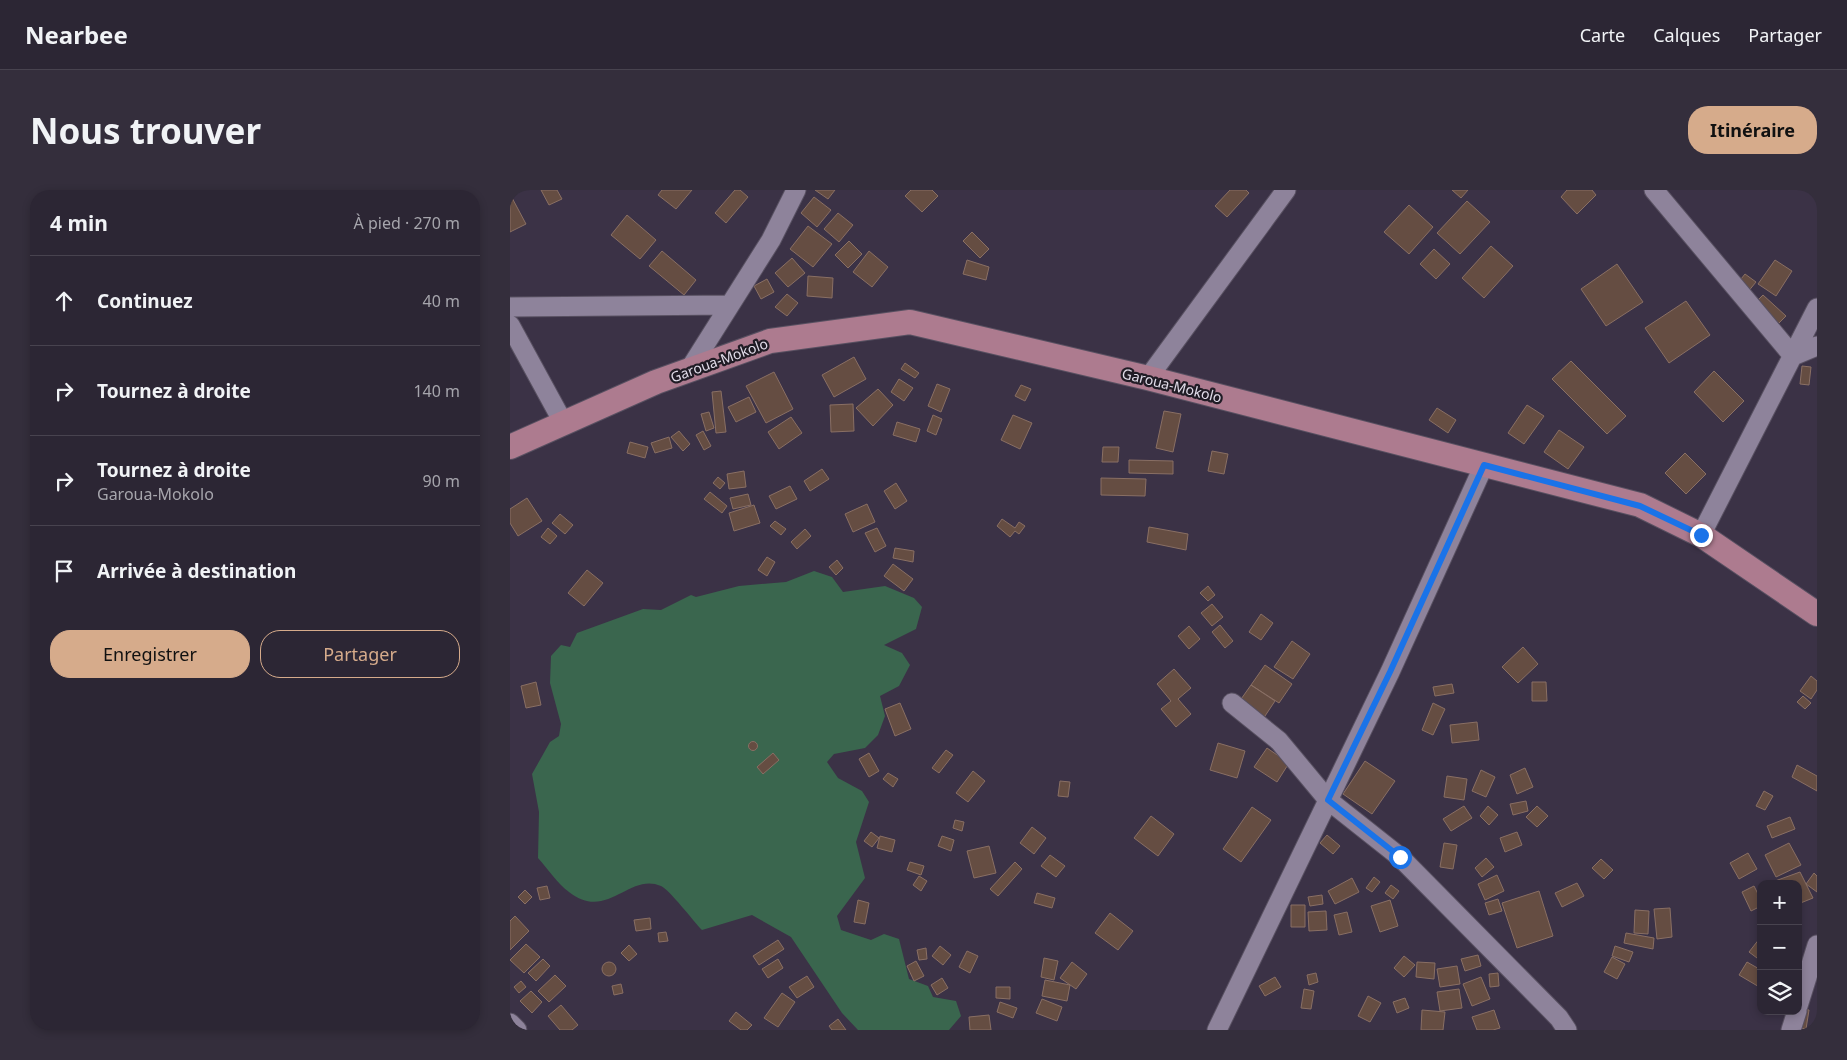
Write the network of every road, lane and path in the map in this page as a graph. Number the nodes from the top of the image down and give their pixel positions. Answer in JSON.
{"nodes":[{"id":1,"x":796,"y":190,"type":"edge"},
{"id":2,"x":1286,"y":190,"type":"edge"},
{"id":3,"x":1654,"y":190,"type":"edge"},
{"id":4,"x":730,"y":305,"type":"junction"},
{"id":5,"x":510,"y":307,"type":"edge"},
{"id":6,"x":1817,"y":308,"type":"edge"},
{"id":7,"x":510,"y":325,"type":"edge"},
{"id":8,"x":1817,"y":346,"type":"edge"},
{"id":9,"x":1793,"y":356,"type":"junction"},
{"id":10,"x":689,"y":370,"type":"junction"},
{"id":11,"x":1148,"y":378,"type":"junction"},
{"id":12,"x":564,"y":424,"type":"junction"},
{"id":13,"x":510,"y":447,"type":"edge"},
{"id":14,"x":1484,"y":465,"type":"junction"},
{"id":15,"x":1701,"y":535,"type":"junction"},
{"id":16,"x":1817,"y":614,"type":"edge"},
{"id":17,"x":1232,"y":703,"type":"dead end"},
{"id":18,"x":1328,"y":800,"type":"junction"},
{"id":19,"x":1817,"y":945,"type":"edge"},
{"id":20,"x":1802,"y":993,"type":"edge"},
{"id":21,"x":1796,"y":1015,"type":"edge"},
{"id":22,"x":510,"y":1023,"type":"edge"},
{"id":23,"x":517,"y":1030,"type":"edge"},
{"id":24,"x":1217,"y":1030,"type":"edge"},
{"id":25,"x":1230,"y":1030,"type":"edge"},
{"id":26,"x":1567,"y":1030,"type":"edge"},
{"id":27,"x":1791,"y":1030,"type":"edge"}],
"edges":[{"from":1,"to":4,"type":"street"},
{"from":2,"to":11,"type":"street"},
{"from":3,"to":9,"type":"street"},
{"from":4,"to":5,"type":"street"},
{"from":4,"to":10,"type":"street"},
{"from":6,"to":9,"type":"street"},
{"from":7,"to":12,"type":"street"},
{"from":8,"to":9,"type":"street"},
{"from":9,"to":15,"type":"street"},
{"from":10,"to":11,"type":"main road","name":"Garoua-Mokolo"},
{"from":10,"to":12,"type":"main road","name":"Garoua-Mokolo"},
{"from":11,"to":14,"type":"main road","name":"Garoua-Mokolo"},
{"from":12,"to":13,"type":"main road","name":"Garoua-Mokolo"},
{"from":14,"to":15,"type":"main road","name":"Garoua-Mokolo"},
{"from":14,"to":18,"type":"street"},
{"from":15,"to":16,"type":"main road","name":"Garoua-Mokolo"},
{"from":17,"to":18,"type":"street"},
{"from":18,"to":24,"type":"street"},
{"from":18,"to":26,"type":"street"},
{"from":19,"to":20,"type":"street"},
{"from":21,"to":27,"type":"street"},
{"from":22,"to":23,"type":"street"},
{"from":24,"to":25,"type":"street"}]}
